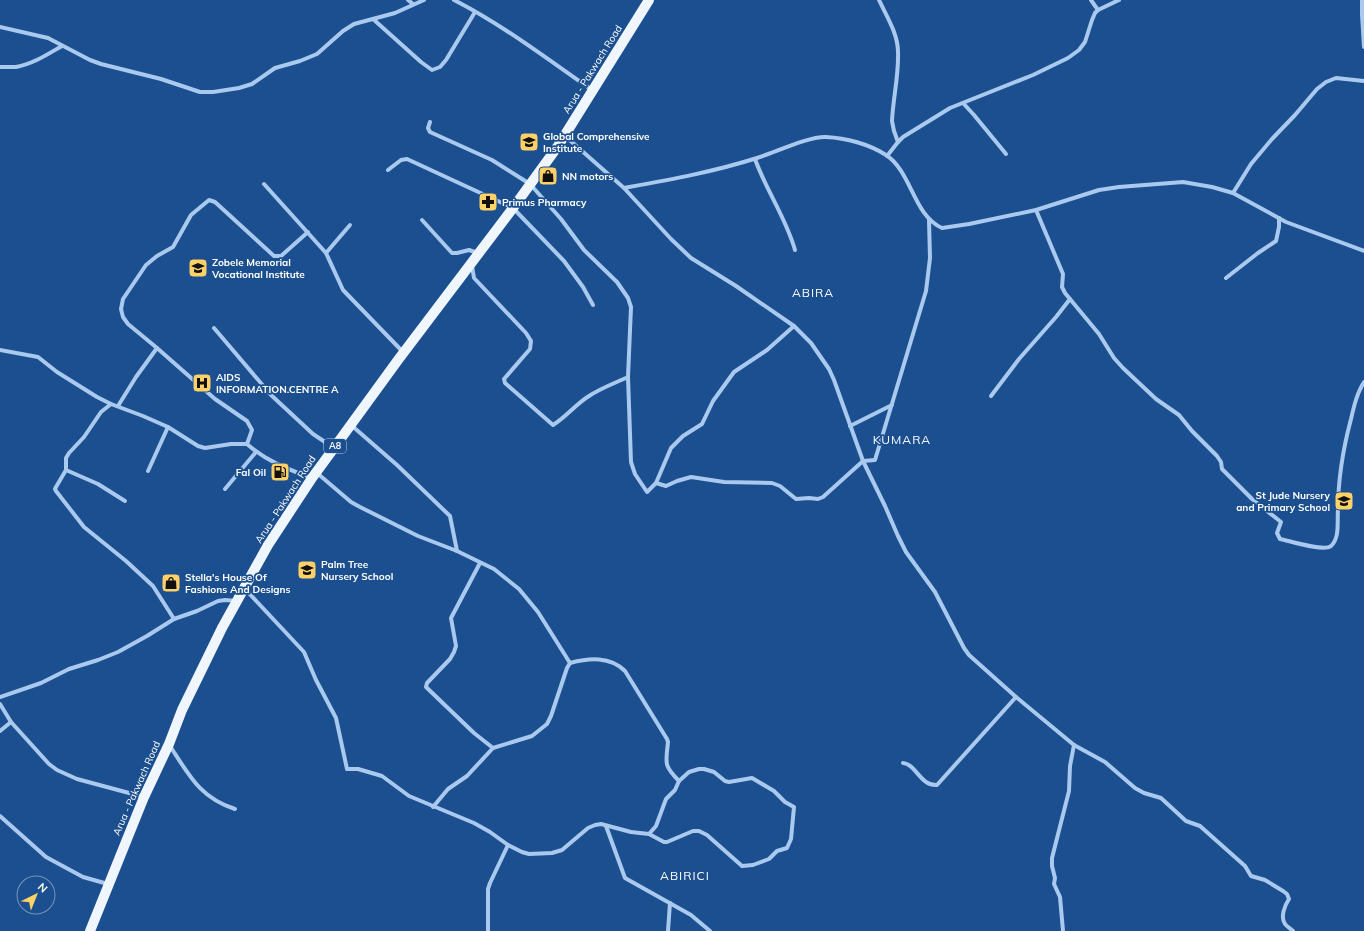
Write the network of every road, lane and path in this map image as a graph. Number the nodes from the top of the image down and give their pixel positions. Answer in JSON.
{"nodes":[{"id":1,"x":408,"y":0,"type":"edge"},
{"id":2,"x":424,"y":0,"type":"edge"},
{"id":3,"x":454,"y":0,"type":"edge"},
{"id":4,"x":649,"y":0,"type":"edge"},
{"id":5,"x":879,"y":0,"type":"edge"},
{"id":6,"x":1091,"y":0,"type":"edge"},
{"id":7,"x":1119,"y":0,"type":"edge"},
{"id":8,"x":1362,"y":0,"type":"edge"},
{"id":9,"x":413,"y":4,"type":"junction"},
{"id":10,"x":1098,"y":10,"type":"junction"},
{"id":11,"x":475,"y":12,"type":"junction"},
{"id":12,"x":373,"y":20,"type":"junction"},
{"id":13,"x":0,"y":27,"type":"edge"},
{"id":14,"x":62,"y":46,"type":"junction"},
{"id":15,"x":1364,"y":47,"type":"edge"},
{"id":16,"x":0,"y":67,"type":"edge"},
{"id":17,"x":1364,"y":81,"type":"edge"},
{"id":18,"x":592,"y":90,"type":"junction"},
{"id":19,"x":963,"y":103,"type":"junction"},
{"id":20,"x":430,"y":122,"type":"dead end"},
{"id":21,"x":564,"y":135,"type":"junction"},
{"id":22,"x":898,"y":142,"type":"junction"},
{"id":23,"x":1006,"y":154,"type":"dead end"},
{"id":24,"x":887,"y":156,"type":"junction"},
{"id":25,"x":755,"y":159,"type":"junction"},
{"id":26,"x":388,"y":170,"type":"dead end"},
{"id":27,"x":264,"y":184,"type":"dead end"},
{"id":28,"x":530,"y":184,"type":"junction"},
{"id":29,"x":624,"y":188,"type":"junction"},
{"id":30,"x":1233,"y":193,"type":"junction"},
{"id":31,"x":513,"y":208,"type":"junction"},
{"id":32,"x":1036,"y":210,"type":"junction"},
{"id":33,"x":1279,"y":218,"type":"junction"},
{"id":34,"x":422,"y":220,"type":"dead end"},
{"id":35,"x":929,"y":220,"type":"junction"},
{"id":36,"x":350,"y":225,"type":"dead end"},
{"id":37,"x":308,"y":232,"type":"junction"},
{"id":38,"x":795,"y":250,"type":"dead end"},
{"id":39,"x":1364,"y":251,"type":"edge"},
{"id":40,"x":326,"y":253,"type":"junction"},
{"id":41,"x":478,"y":253,"type":"junction"},
{"id":42,"x":471,"y":263,"type":"junction"},
{"id":43,"x":1226,"y":278,"type":"dead end"},
{"id":44,"x":1070,"y":299,"type":"junction"},
{"id":45,"x":593,"y":305,"type":"dead end"},
{"id":46,"x":794,"y":326,"type":"junction"},
{"id":47,"x":214,"y":328,"type":"dead end"},
{"id":48,"x":157,"y":348,"type":"junction"},
{"id":49,"x":0,"y":350,"type":"edge"},
{"id":50,"x":404,"y":352,"type":"junction"},
{"id":51,"x":628,"y":378,"type":"junction"},
{"id":52,"x":1364,"y":382,"type":"edge"},
{"id":53,"x":991,"y":396,"type":"dead end"},
{"id":54,"x":111,"y":404,"type":"junction"},
{"id":55,"x":892,"y":405,"type":"junction"},
{"id":56,"x":118,"y":406,"type":"junction"},
{"id":57,"x":351,"y":424,"type":"junction"},
{"id":58,"x":850,"y":426,"type":"junction"},
{"id":59,"x":168,"y":427,"type":"junction"},
{"id":60,"x":247,"y":444,"type":"junction"},
{"id":61,"x":334,"y":448,"type":"junction"},
{"id":62,"x":256,"y":452,"type":"junction"},
{"id":63,"x":863,"y":461,"type":"junction"},
{"id":64,"x":66,"y":470,"type":"junction"},
{"id":65,"x":148,"y":471,"type":"dead end"},
{"id":66,"x":314,"y":475,"type":"junction"},
{"id":67,"x":656,"y":483,"type":"junction"},
{"id":68,"x":225,"y":489,"type":"dead end"},
{"id":69,"x":125,"y":501,"type":"dead end"},
{"id":70,"x":457,"y":551,"type":"junction"},
{"id":71,"x":480,"y":563,"type":"junction"},
{"id":72,"x":244,"y":588,"type":"junction"},
{"id":73,"x":236,"y":601,"type":"junction"},
{"id":74,"x":174,"y":619,"type":"junction"},
{"id":75,"x":570,"y":663,"type":"junction"},
{"id":76,"x":0,"y":697,"type":"edge"},
{"id":77,"x":1016,"y":697,"type":"junction"},
{"id":78,"x":0,"y":704,"type":"edge"},
{"id":79,"x":11,"y":722,"type":"junction"},
{"id":80,"x":0,"y":730,"type":"edge"},
{"id":81,"x":169,"y":744,"type":"junction"},
{"id":82,"x":1074,"y":745,"type":"junction"},
{"id":83,"x":493,"y":748,"type":"junction"},
{"id":84,"x":903,"y":762,"type":"dead end"},
{"id":85,"x":679,"y":781,"type":"junction"},
{"id":86,"x":144,"y":797,"type":"junction"},
{"id":87,"x":433,"y":807,"type":"junction"},
{"id":88,"x":235,"y":809,"type":"dead end"},
{"id":89,"x":0,"y":816,"type":"edge"},
{"id":90,"x":606,"y":826,"type":"junction"},
{"id":91,"x":649,"y":834,"type":"junction"},
{"id":92,"x":508,"y":845,"type":"junction"},
{"id":93,"x":109,"y":884,"type":"junction"},
{"id":94,"x":670,"y":903,"type":"junction"},
{"id":95,"x":90,"y":931,"type":"edge"},
{"id":96,"x":488,"y":931,"type":"edge"},
{"id":97,"x":668,"y":931,"type":"edge"},
{"id":98,"x":710,"y":931,"type":"edge"},
{"id":99,"x":1063,"y":931,"type":"edge"},
{"id":100,"x":1293,"y":931,"type":"edge"}],
"edges":[{"from":1,"to":9,"type":"street"},
{"from":2,"to":9,"type":"street"},
{"from":3,"to":11,"type":"street"},
{"from":4,"to":18,"type":"main road","name":"Arua - Pakwach Road","number":"A8"},
{"from":5,"to":22,"type":"street"},
{"from":6,"to":10,"type":"street"},
{"from":7,"to":10,"type":"street"},
{"from":8,"to":15,"type":"street"},
{"from":9,"to":12,"type":"street"},
{"from":10,"to":19,"type":"street"},
{"from":11,"to":12,"type":"street"},
{"from":11,"to":18,"type":"street"},
{"from":12,"to":14,"type":"street"},
{"from":13,"to":14,"type":"street"},
{"from":14,"to":16,"type":"street"},
{"from":17,"to":30,"type":"street"},
{"from":18,"to":21,"type":"main road","name":"Arua - Pakwach Road","number":"A8"},
{"from":19,"to":22,"type":"street"},
{"from":19,"to":23,"type":"street"},
{"from":20,"to":28,"type":"street"},
{"from":21,"to":28,"type":"main road","name":"Arua - Pakwach Road","number":"A8"},
{"from":21,"to":29,"type":"street"},
{"from":22,"to":24,"type":"street"},
{"from":24,"to":25,"type":"street"},
{"from":24,"to":35,"type":"street"},
{"from":25,"to":29,"type":"street"},
{"from":25,"to":38,"type":"street"},
{"from":26,"to":31,"type":"street"},
{"from":27,"to":37,"type":"street"},
{"from":28,"to":31,"type":"main road","name":"Arua - Pakwach Road","number":"A8"},
{"from":28,"to":51,"type":"street"},
{"from":29,"to":46,"type":"street"},
{"from":30,"to":32,"type":"street"},
{"from":30,"to":33,"type":"street"},
{"from":31,"to":41,"type":"main road","name":"Arua - Pakwach Road","number":"A8"},
{"from":31,"to":45,"type":"street"},
{"from":32,"to":35,"type":"street"},
{"from":32,"to":44,"type":"street"},
{"from":33,"to":39,"type":"street"},
{"from":33,"to":43,"type":"street"},
{"from":34,"to":41,"type":"street"},
{"from":35,"to":55,"type":"street"},
{"from":36,"to":40,"type":"street"},
{"from":37,"to":40,"type":"street"},
{"from":37,"to":48,"type":"street"},
{"from":40,"to":50,"type":"street"},
{"from":41,"to":42,"type":"main road","name":"Arua - Pakwach Road","number":"A8"},
{"from":42,"to":50,"type":"main road","name":"Arua - Pakwach Road","number":"A8"},
{"from":42,"to":51,"type":"street"},
{"from":44,"to":52,"type":"street"},
{"from":44,"to":53,"type":"street"},
{"from":46,"to":58,"type":"street"},
{"from":46,"to":67,"type":"street"},
{"from":47,"to":61,"type":"street"},
{"from":48,"to":56,"type":"street"},
{"from":48,"to":60,"type":"street"},
{"from":49,"to":54,"type":"street"},
{"from":50,"to":57,"type":"main road","name":"Arua - Pakwach Road","number":"A8"},
{"from":51,"to":67,"type":"street"},
{"from":54,"to":56,"type":"street"},
{"from":54,"to":64,"type":"street"},
{"from":55,"to":58,"type":"street"},
{"from":55,"to":63,"type":"street"},
{"from":56,"to":59,"type":"street"},
{"from":57,"to":61,"type":"main road","name":"Arua - Pakwach Road","number":"A8"},
{"from":57,"to":70,"type":"street"},
{"from":58,"to":63,"type":"street"},
{"from":59,"to":60,"type":"street"},
{"from":59,"to":65,"type":"street"},
{"from":60,"to":62,"type":"street"},
{"from":61,"to":66,"type":"main road","name":"Arua - Pakwach Road","number":"A8"},
{"from":62,"to":66,"type":"street"},
{"from":62,"to":68,"type":"street"},
{"from":63,"to":67,"type":"street"},
{"from":63,"to":77,"type":"street"},
{"from":64,"to":69,"type":"street"},
{"from":64,"to":74,"type":"street"},
{"from":66,"to":70,"type":"street"},
{"from":66,"to":72,"type":"main road","name":"Arua - Pakwach Road","number":"A8"},
{"from":70,"to":71,"type":"street"},
{"from":71,"to":75,"type":"street"},
{"from":71,"to":83,"type":"street"},
{"from":72,"to":73,"type":"main road","name":"Arua - Pakwach Road","number":"A8"},
{"from":72,"to":87,"type":"street"},
{"from":73,"to":74,"type":"street"},
{"from":73,"to":81,"type":"main road","name":"Arua - Pakwach Road","number":"A8"},
{"from":74,"to":76,"type":"street"},
{"from":75,"to":83,"type":"street"},
{"from":75,"to":85,"type":"street"},
{"from":77,"to":82,"type":"street"},
{"from":77,"to":84,"type":"street"},
{"from":78,"to":79,"type":"street"},
{"from":79,"to":80,"type":"street"},
{"from":79,"to":86,"type":"street"},
{"from":81,"to":86,"type":"main road","name":"Arua - Pakwach Road","number":"A8"},
{"from":81,"to":88,"type":"street"},
{"from":82,"to":99,"type":"street"},
{"from":82,"to":100,"type":"street"},
{"from":83,"to":87,"type":"street"},
{"from":85,"to":91,"type":"street"},
{"from":85,"to":91,"type":"street"},
{"from":86,"to":93,"type":"main road","name":"Arua - Pakwach Road","number":"A8"},
{"from":87,"to":92,"type":"street"},
{"from":89,"to":93,"type":"street"},
{"from":90,"to":91,"type":"street"},
{"from":90,"to":92,"type":"street"},
{"from":90,"to":94,"type":"street"},
{"from":92,"to":96,"type":"street"},
{"from":93,"to":95,"type":"main road","name":"Arua - Pakwach Road","number":"A8"},
{"from":94,"to":97,"type":"street"},
{"from":94,"to":98,"type":"street"}]}
